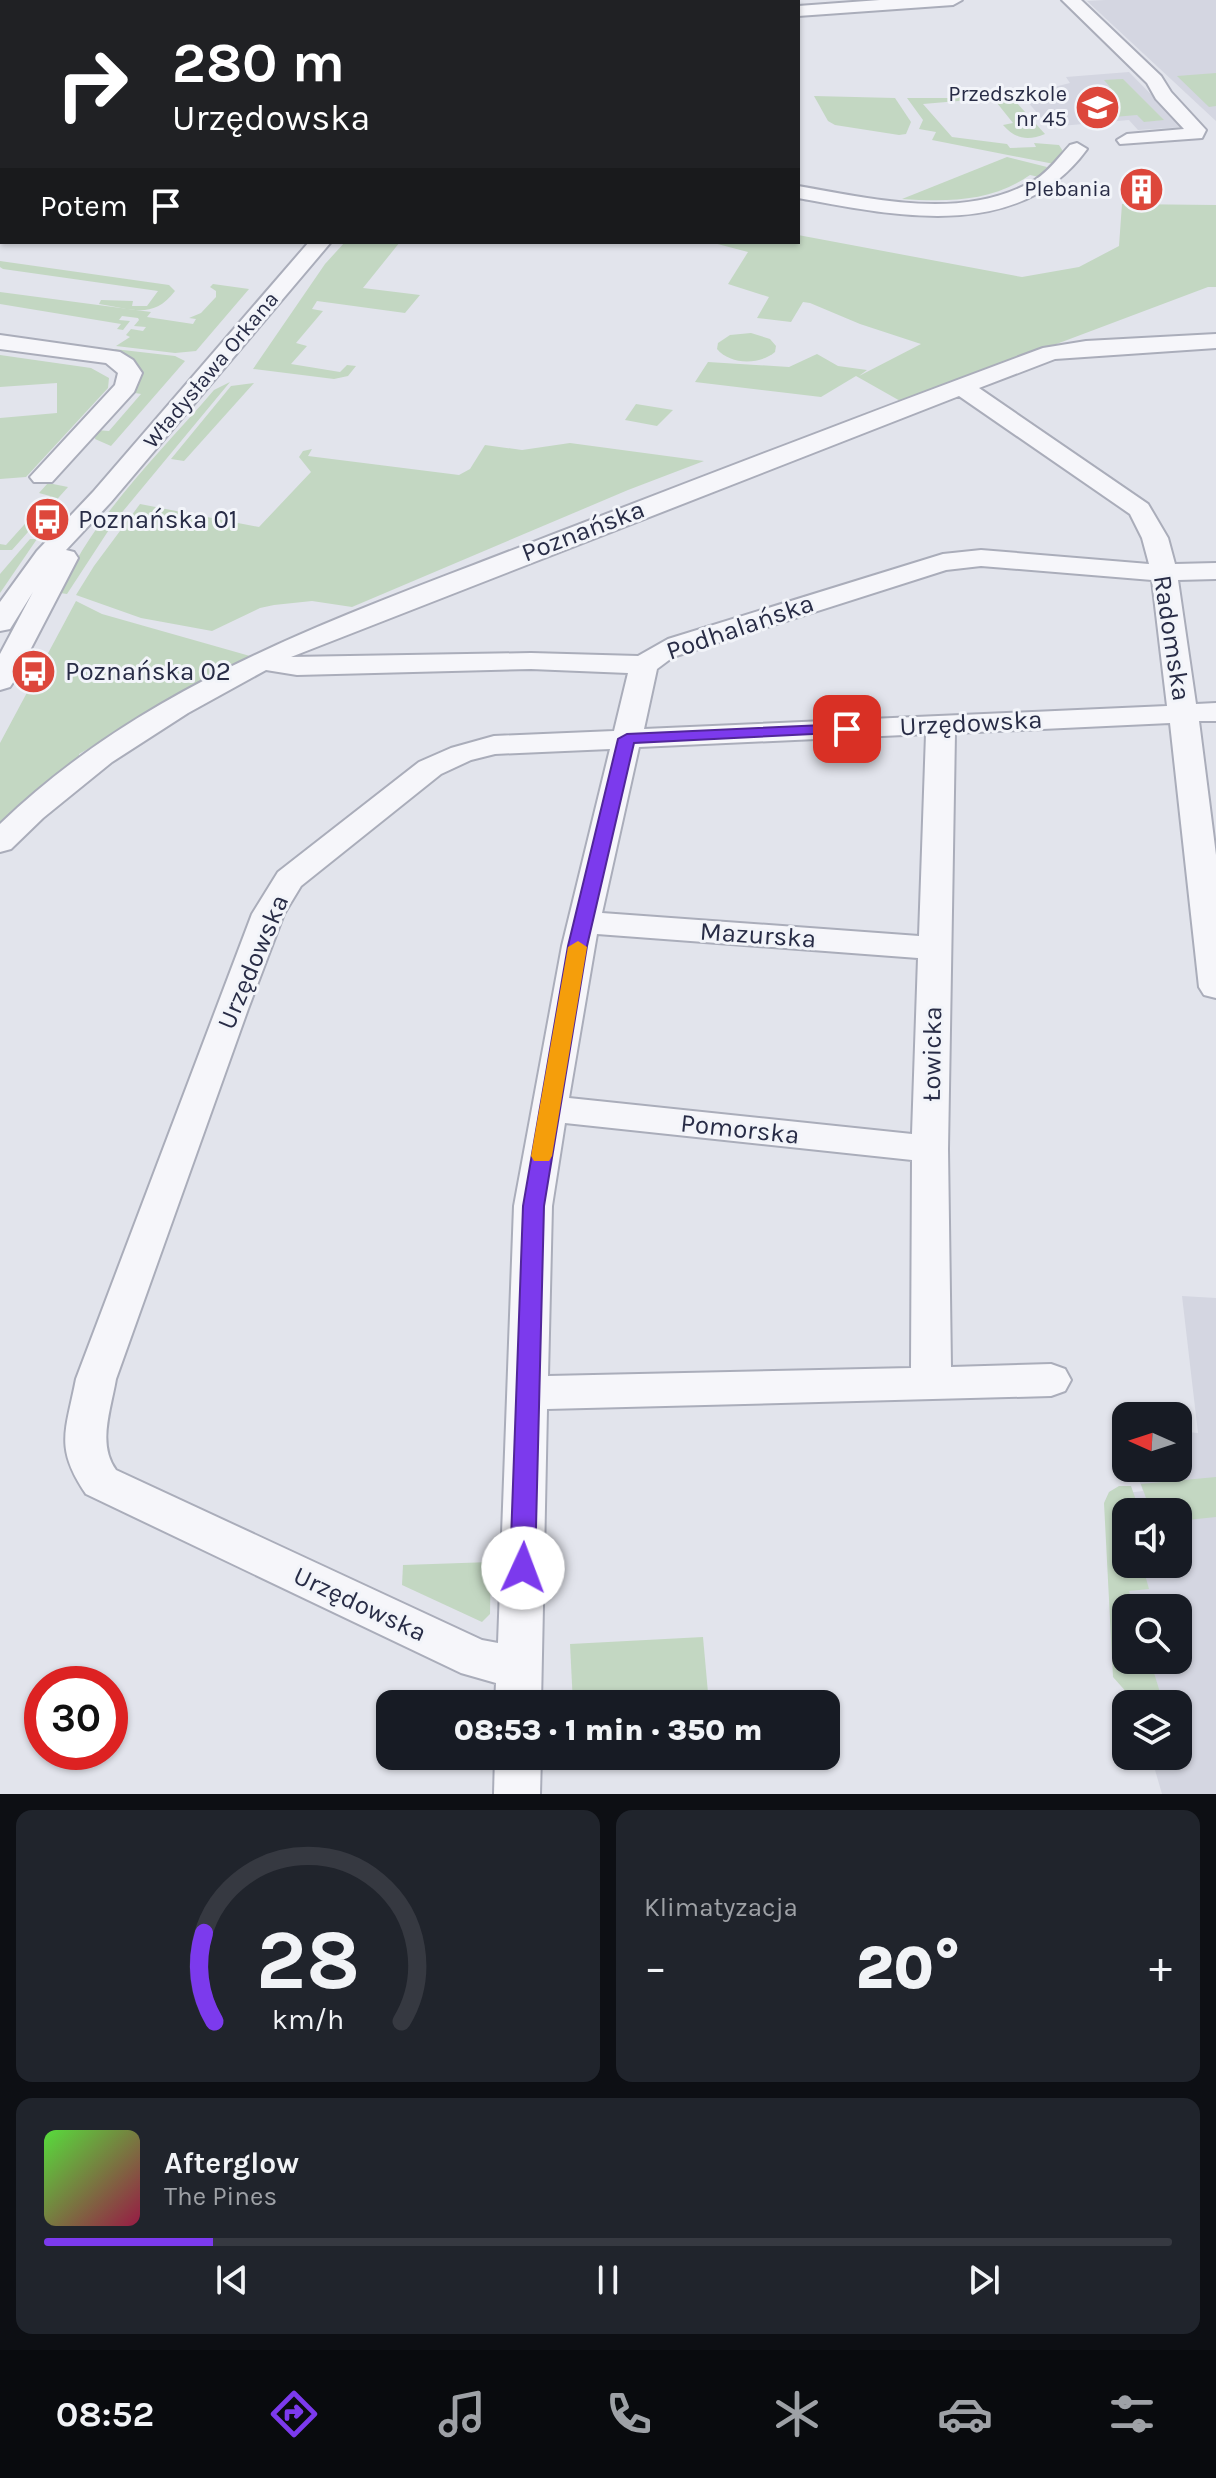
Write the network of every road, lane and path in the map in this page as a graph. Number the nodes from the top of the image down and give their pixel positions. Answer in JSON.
{"nodes":[{"id":1,"x":953,"y":0,"type":"edge"},
{"id":2,"x":1071,"y":0,"type":"edge"},
{"id":3,"x":800,"y":11,"type":"edge"},
{"id":4,"x":1127,"y":140,"type":"dead end"},
{"id":5,"x":1077,"y":149,"type":"dead end"},
{"id":6,"x":800,"y":192,"type":"edge"},
{"id":7,"x":318,"y":244,"type":"edge"},
{"id":8,"x":1216,"y":341,"type":"edge"},
{"id":9,"x":0,"y":342,"type":"edge"},
{"id":10,"x":961,"y":386,"type":"junction"},
{"id":11,"x":93,"y":450,"type":"junction"},
{"id":12,"x":135,"y":458,"type":"junction"},
{"id":13,"x":43,"y":477,"type":"dead end"},
{"id":14,"x":102,"y":497,"type":"junction"},
{"id":15,"x":1216,"y":571,"type":"edge"},
{"id":16,"x":1162,"y":573,"type":"junction"},
{"id":17,"x":0,"y":623,"type":"edge"},
{"id":18,"x":263,"y":661,"type":"junction"},
{"id":19,"x":644,"y":665,"type":"junction"},
{"id":20,"x":0,"y":681,"type":"edge"},
{"id":21,"x":1200,"y":712,"type":"edge"},
{"id":22,"x":941,"y":724,"type":"junction"},
{"id":23,"x":627,"y":739,"type":"junction"},
{"id":24,"x":0,"y":842,"type":"edge"},
{"id":25,"x":583,"y":922,"type":"junction"},
{"id":26,"x":933,"y":948,"type":"junction"},
{"id":27,"x":1216,"y":987,"type":"edge"},
{"id":28,"x":549,"y":1109,"type":"junction"},
{"id":29,"x":930,"y":1149,"type":"junction"},
{"id":30,"x":1051,"y":1380,"type":"dead end"},
{"id":31,"x":931,"y":1384,"type":"junction"},
{"id":32,"x":527,"y":1393,"type":"junction"},
{"id":33,"x":520,"y":1667,"type":"junction"},
{"id":34,"x":519,"y":1690,"type":"edge"},
{"id":35,"x":518,"y":1770,"type":"edge"},
{"id":36,"x":517,"y":1794,"type":"edge"}],
"edges":[{"from":1,"to":3,"type":"street"},
{"from":2,"to":4,"type":"street"},
{"from":5,"to":6,"type":"street"},
{"from":7,"to":12,"type":"street","name":"Władysława Orkana"},
{"from":8,"to":10,"type":"street","name":"Poznańska"},
{"from":9,"to":11,"type":"street"},
{"from":10,"to":16,"type":"street","name":"Radomska"},
{"from":10,"to":18,"type":"street","name":"Poznańska"},
{"from":11,"to":12,"type":"street"},
{"from":11,"to":13,"type":"street"},
{"from":12,"to":14,"type":"street","name":"Władysława Orkana"},
{"from":14,"to":17,"type":"street","name":"Władysława Orkana"},
{"from":14,"to":20,"type":"street","name":"Władysława Orkana"},
{"from":15,"to":16,"type":"street","name":"Podhalańska"},
{"from":16,"to":19,"type":"street","name":"Podhalańska"},
{"from":16,"to":21,"type":"street","name":"Radomska"},
{"from":18,"to":19,"type":"street","name":"Podhalańska"},
{"from":18,"to":24,"type":"street","name":"Poznańska"},
{"from":19,"to":23,"type":"street"},
{"from":21,"to":22,"type":"street","name":"Urzędowska"},
{"from":21,"to":27,"type":"street","name":"Radomska"},
{"from":22,"to":23,"type":"street","name":"Urzędowska"},
{"from":22,"to":26,"type":"street","name":"Łowicka"},
{"from":23,"to":25,"type":"street"},
{"from":23,"to":33,"type":"street","name":"Urzędowska"},
{"from":25,"to":26,"type":"street","name":"Mazurska"},
{"from":25,"to":28,"type":"street"},
{"from":26,"to":29,"type":"street","name":"Łowicka"},
{"from":28,"to":29,"type":"street","name":"Pomorska"},
{"from":28,"to":32,"type":"street"},
{"from":29,"to":31,"type":"street","name":"Łowicka"},
{"from":30,"to":31,"type":"street"},
{"from":31,"to":32,"type":"street"},
{"from":32,"to":33,"type":"street"},
{"from":33,"to":34,"type":"street"},
{"from":35,"to":36,"type":"street"}]}
